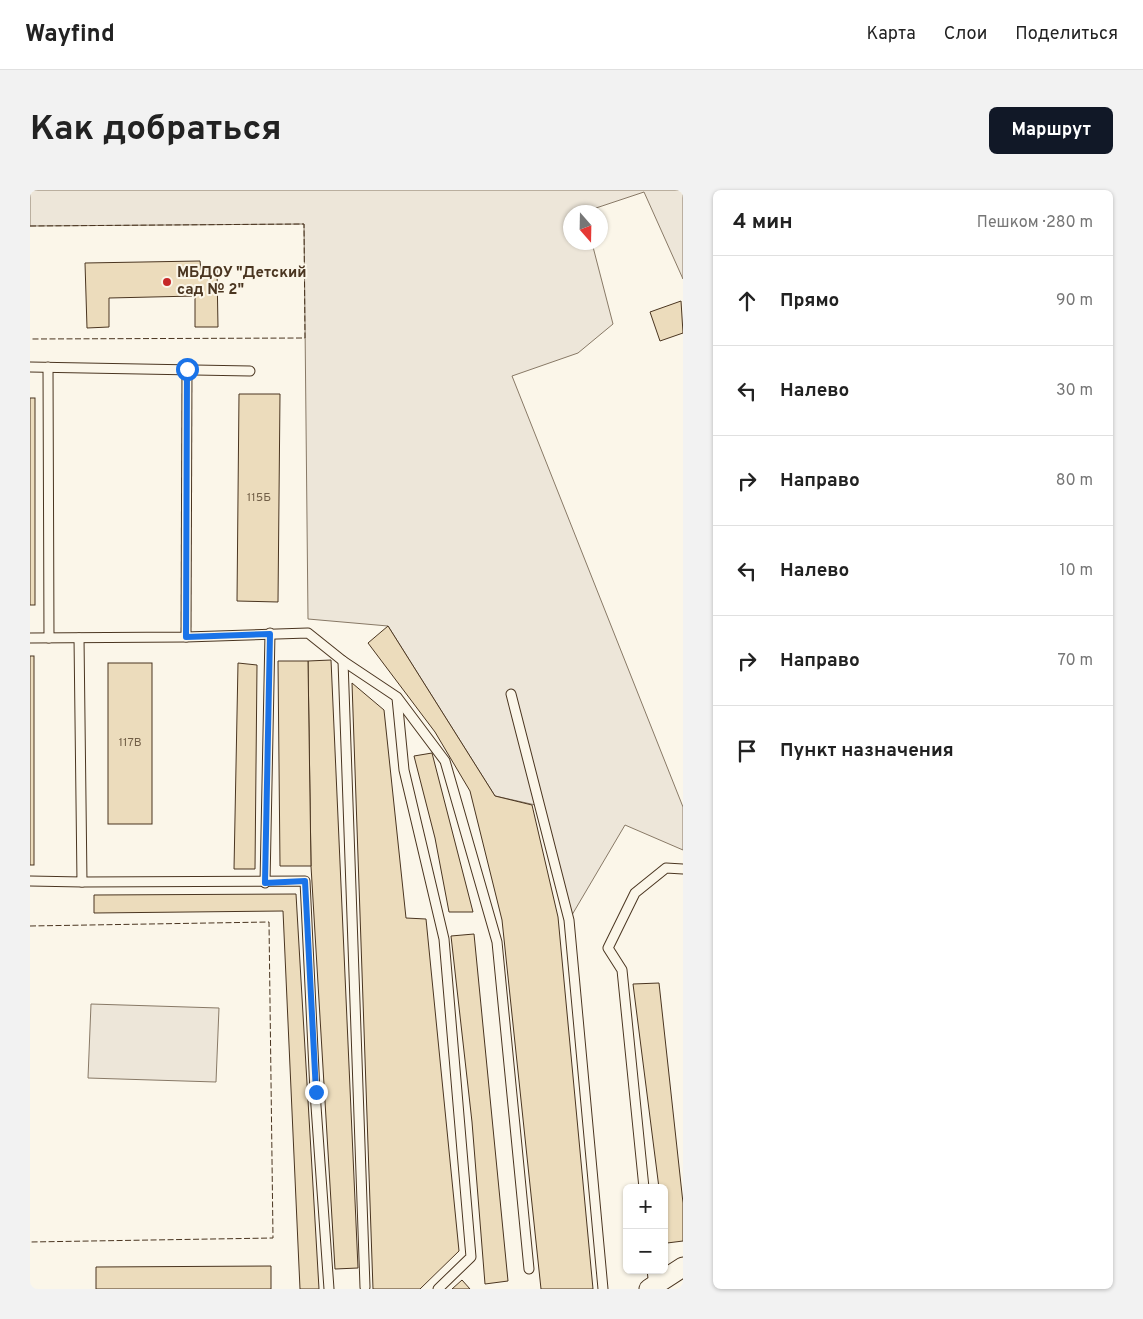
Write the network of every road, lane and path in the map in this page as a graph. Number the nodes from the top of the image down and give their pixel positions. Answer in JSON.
{"nodes":[{"id":1,"x":30,"y":367,"type":"edge"},
{"id":2,"x":48,"y":367,"type":"junction"},
{"id":3,"x":187,"y":369,"type":"junction"},
{"id":4,"x":250,"y":370,"type":"dead end"},
{"id":5,"x":270,"y":634,"type":"junction"},
{"id":6,"x":186,"y":637,"type":"junction"},
{"id":7,"x":30,"y":638,"type":"edge"},
{"id":8,"x":49,"y":638,"type":"junction"},
{"id":9,"x":79,"y":638,"type":"junction"},
{"id":10,"x":343,"y":661,"type":"junction"},
{"id":11,"x":511,"y":694,"type":"dead end"},
{"id":12,"x":397,"y":698,"type":"junction"},
{"id":13,"x":683,"y":869,"type":"edge"},
{"id":14,"x":30,"y":881,"type":"edge"},
{"id":15,"x":82,"y":882,"type":"junction"},
{"id":16,"x":265,"y":883,"type":"junction"},
{"id":17,"x":644,"y":1184,"type":"edge"},
{"id":18,"x":683,"y":1267,"type":"edge"},
{"id":19,"x":530,"y":1269,"type":"dead end"},
{"id":20,"x":652,"y":1282,"type":"edge"},
{"id":21,"x":365,"y":1287,"type":"dead end"},
{"id":22,"x":329,"y":1289,"type":"edge"},
{"id":23,"x":438,"y":1289,"type":"edge"},
{"id":24,"x":603,"y":1289,"type":"edge"}],
"edges":[{"from":1,"to":2,"type":"lane"},
{"from":2,"to":3,"type":"lane"},
{"from":2,"to":8,"type":"lane"},
{"from":3,"to":4,"type":"lane"},
{"from":3,"to":6,"type":"lane"},
{"from":5,"to":6,"type":"lane"},
{"from":5,"to":10,"type":"lane"},
{"from":5,"to":16,"type":"lane"},
{"from":6,"to":9,"type":"lane"},
{"from":7,"to":8,"type":"lane"},
{"from":8,"to":9,"type":"lane"},
{"from":9,"to":15,"type":"lane"},
{"from":10,"to":12,"type":"lane"},
{"from":10,"to":21,"type":"lane"},
{"from":11,"to":24,"type":"lane"},
{"from":12,"to":19,"type":"lane"},
{"from":12,"to":23,"type":"lane"},
{"from":13,"to":17,"type":"lane"},
{"from":14,"to":15,"type":"lane"},
{"from":15,"to":16,"type":"lane"},
{"from":16,"to":22,"type":"lane"},
{"from":18,"to":20,"type":"street"}]}
